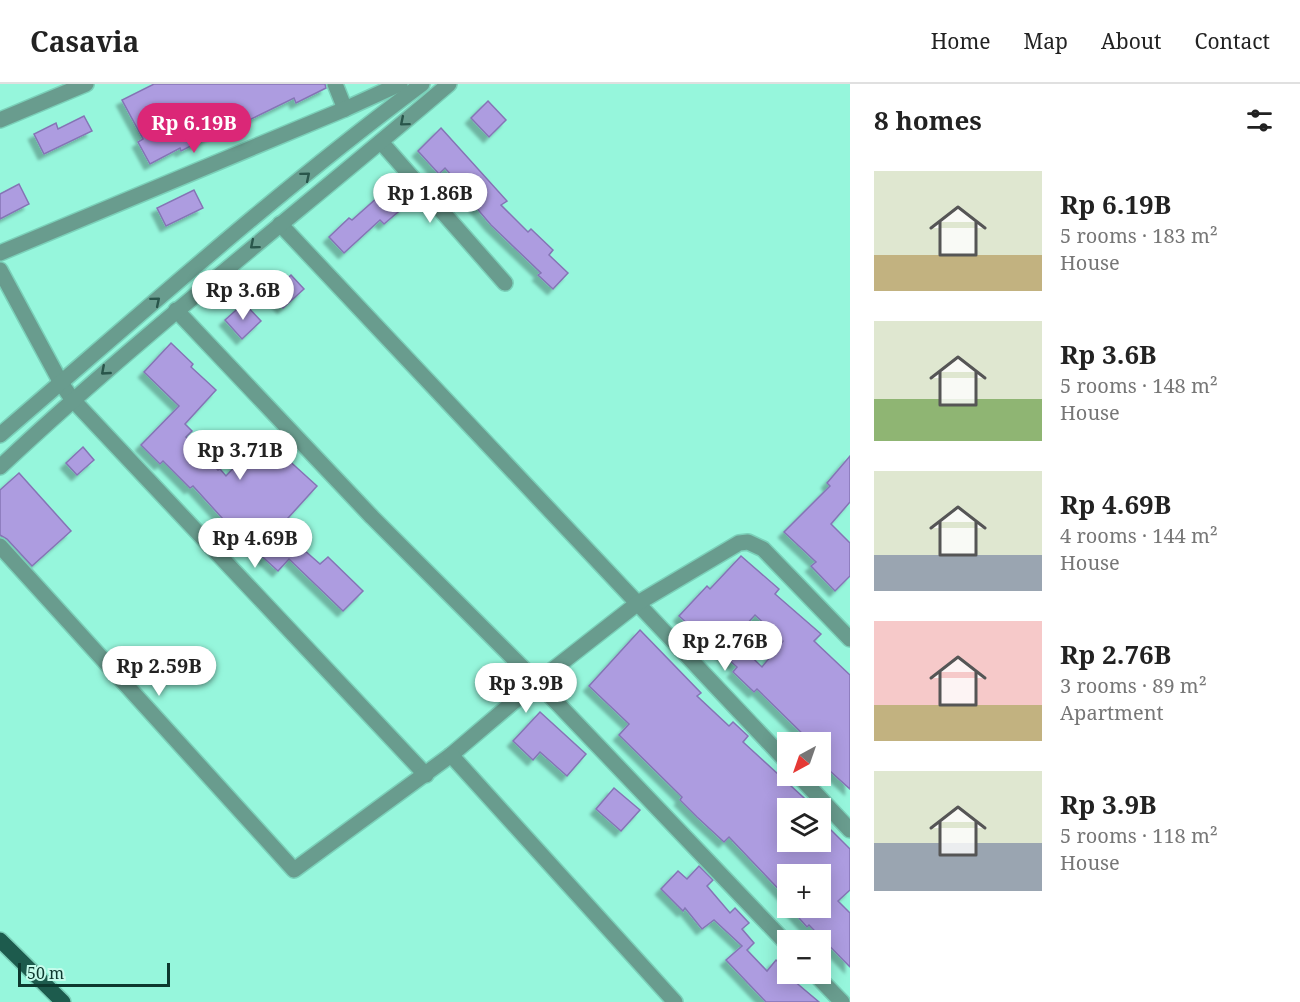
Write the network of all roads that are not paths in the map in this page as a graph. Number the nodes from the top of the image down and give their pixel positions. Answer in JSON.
{"nodes":[{"id":1,"x":86,"y":84,"type":"edge"},
{"id":2,"x":335,"y":84,"type":"edge"},
{"id":3,"x":400,"y":84,"type":"edge"},
{"id":4,"x":422,"y":84,"type":"edge"},
{"id":5,"x":449,"y":84,"type":"edge"},
{"id":6,"x":345,"y":110,"type":"junction"},
{"id":7,"x":0,"y":120,"type":"edge"},
{"id":8,"x":381,"y":142,"type":"junction"},
{"id":9,"x":280,"y":224,"type":"junction"},
{"id":10,"x":0,"y":253,"type":"edge"},
{"id":11,"x":0,"y":270,"type":"edge"},
{"id":12,"x":505,"y":283,"type":"dead end"},
{"id":13,"x":176,"y":310,"type":"junction"},
{"id":14,"x":61,"y":383,"type":"junction"},
{"id":15,"x":72,"y":399,"type":"junction"},
{"id":16,"x":0,"y":435,"type":"edge"},
{"id":17,"x":0,"y":467,"type":"edge"},
{"id":18,"x":0,"y":546,"type":"edge"},
{"id":19,"x":638,"y":603,"type":"junction"},
{"id":20,"x":848,"y":632,"type":"edge"},
{"id":21,"x":537,"y":682,"type":"junction"},
{"id":22,"x":777,"y":751,"type":"edge"},
{"id":23,"x":451,"y":755,"type":"junction"},
{"id":24,"x":426,"y":774,"type":"junction"},
{"id":25,"x":808,"y":786,"type":"edge"},
{"id":26,"x":850,"y":830,"type":"edge"},
{"id":27,"x":777,"y":933,"type":"edge"},
{"id":28,"x":0,"y":940,"type":"edge"},
{"id":29,"x":824,"y":984,"type":"edge"},
{"id":30,"x":63,"y":1002,"type":"edge"},
{"id":31,"x":675,"y":1002,"type":"edge"},
{"id":32,"x":842,"y":1002,"type":"edge"}],
"edges":[{"from":1,"to":7,"type":"street"},
{"from":2,"to":6,"type":"street"},
{"from":3,"to":6,"type":"street"},
{"from":14,"to":4,"type":"street","one_way":true},
{"from":5,"to":8,"type":"street","one_way":true},
{"from":6,"to":10,"type":"street"},
{"from":8,"to":9,"type":"street"},
{"from":8,"to":12,"type":"street"},
{"from":9,"to":13,"type":"street","one_way":true},
{"from":9,"to":19,"type":"street"},
{"from":11,"to":14,"type":"street"},
{"from":13,"to":15,"type":"street","one_way":true},
{"from":13,"to":21,"type":"street"},
{"from":14,"to":15,"type":"street"},
{"from":14,"to":16,"type":"street"},
{"from":15,"to":17,"type":"street"},
{"from":15,"to":24,"type":"street"},
{"from":18,"to":24,"type":"street"},
{"from":19,"to":20,"type":"street"},
{"from":19,"to":21,"type":"street"},
{"from":19,"to":22,"type":"street"},
{"from":21,"to":23,"type":"street"},
{"from":21,"to":27,"type":"street"},
{"from":23,"to":24,"type":"street"},
{"from":23,"to":31,"type":"street"},
{"from":25,"to":26,"type":"street"},
{"from":28,"to":30,"type":"main road"},
{"from":29,"to":32,"type":"street"}]}
